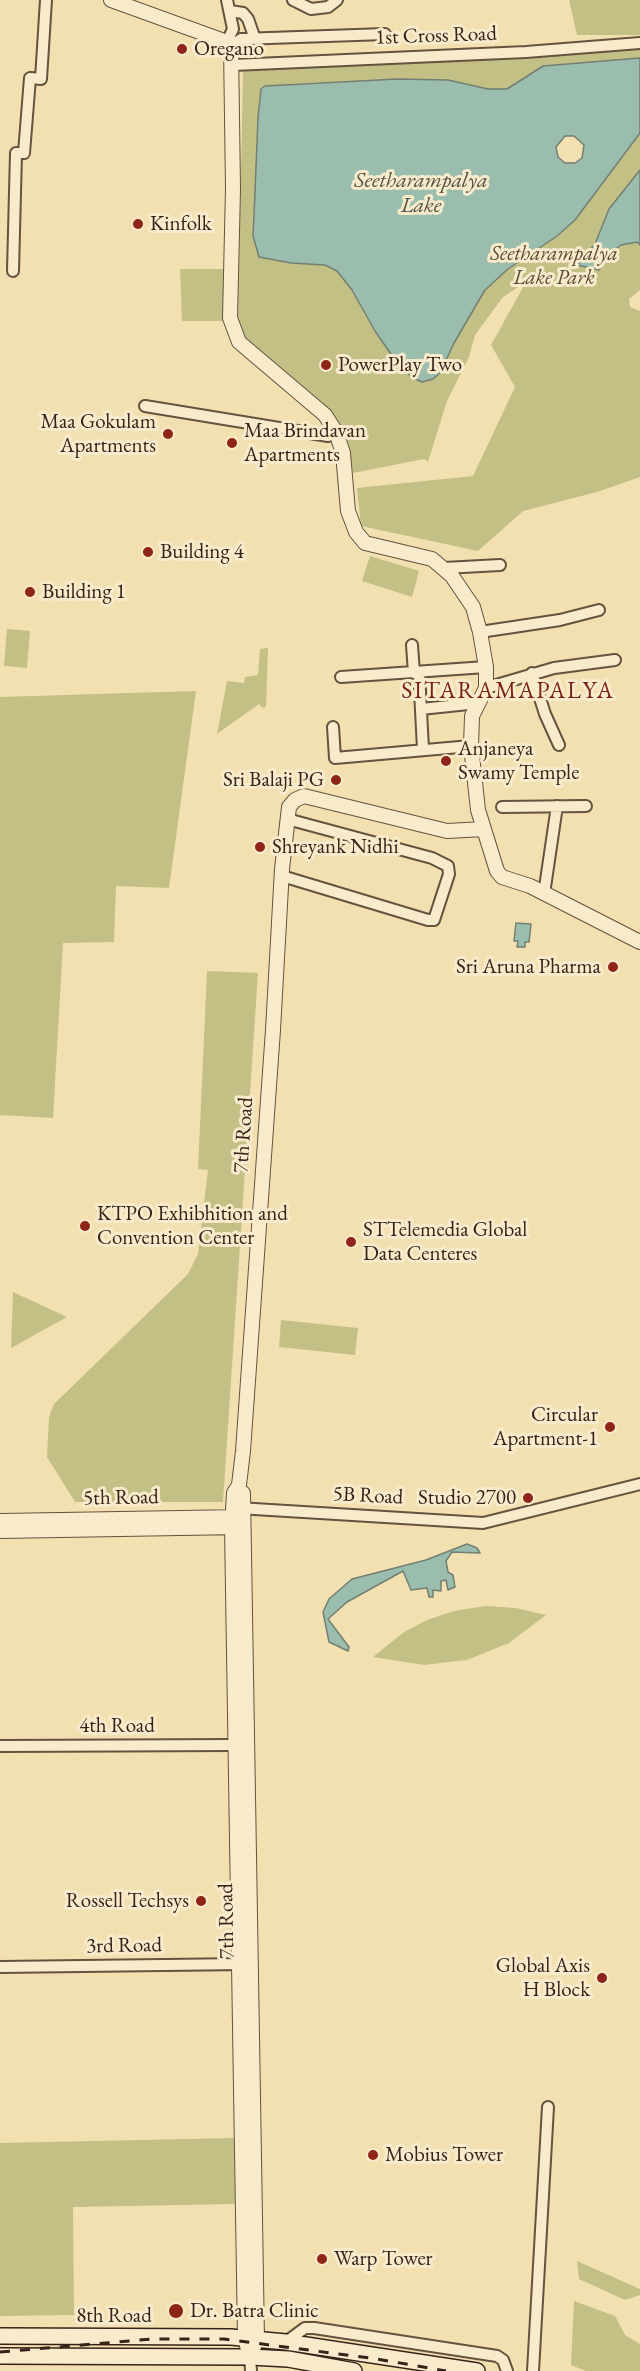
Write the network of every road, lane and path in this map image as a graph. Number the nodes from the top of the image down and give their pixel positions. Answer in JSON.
{"nodes":[{"id":1,"x":46,"y":0,"type":"edge"},
{"id":2,"x":111,"y":0,"type":"edge"},
{"id":3,"x":227,"y":0,"type":"edge"},
{"id":4,"x":293,"y":0,"type":"edge"},
{"id":5,"x":337,"y":0,"type":"edge"},
{"id":6,"x":230,"y":11,"type":"junction"},
{"id":7,"x":385,"y":34,"type":"dead end"},
{"id":8,"x":255,"y":39,"type":"junction"},
{"id":9,"x":640,"y":43,"type":"edge"},
{"id":10,"x":229,"y":44,"type":"junction"},
{"id":11,"x":233,"y":65,"type":"junction"},
{"id":12,"x":13,"y":271,"type":"dead end"},
{"id":13,"x":145,"y":406,"type":"dead end"},
{"id":14,"x":336,"y":432,"type":"junction"},
{"id":15,"x":500,"y":566,"type":"dead end"},
{"id":16,"x":444,"y":568,"type":"junction"},
{"id":17,"x":599,"y":610,"type":"dead end"},
{"id":18,"x":480,"y":632,"type":"junction"},
{"id":19,"x":412,"y":645,"type":"dead end"},
{"id":20,"x":615,"y":660,"type":"dead end"},
{"id":21,"x":486,"y":667,"type":"junction"},
{"id":22,"x":416,"y":673,"type":"junction"},
{"id":23,"x":532,"y":673,"type":"junction"},
{"id":24,"x":341,"y":677,"type":"dead end"},
{"id":25,"x":486,"y":688,"type":"junction"},
{"id":26,"x":478,"y":703,"type":"junction"},
{"id":27,"x":421,"y":709,"type":"junction"},
{"id":28,"x":333,"y":727,"type":"dead end"},
{"id":29,"x":559,"y":745,"type":"dead end"},
{"id":30,"x":471,"y":746,"type":"junction"},
{"id":31,"x":423,"y":749,"type":"junction"},
{"id":32,"x":556,"y":806,"type":"junction"},
{"id":33,"x":586,"y":806,"type":"dead end"},
{"id":34,"x":502,"y":807,"type":"dead end"},
{"id":35,"x":287,"y":819,"type":"junction"},
{"id":36,"x":484,"y":829,"type":"junction"},
{"id":37,"x":282,"y":876,"type":"junction"},
{"id":38,"x":544,"y":894,"type":"junction"},
{"id":39,"x":640,"y":942,"type":"edge"},
{"id":40,"x":640,"y":1484,"type":"edge"},
{"id":41,"x":238,"y":1517,"type":"junction"},
{"id":42,"x":0,"y":1526,"type":"edge"},
{"id":43,"x":240,"y":1745,"type":"junction"},
{"id":44,"x":0,"y":1746,"type":"edge"},
{"id":45,"x":244,"y":1964,"type":"junction"},
{"id":46,"x":0,"y":1967,"type":"edge"},
{"id":47,"x":548,"y":2107,"type":"dead end"},
{"id":48,"x":0,"y":2336,"type":"edge"},
{"id":49,"x":251,"y":2339,"type":"junction"},
{"id":50,"x":286,"y":2342,"type":"junction"},
{"id":51,"x":0,"y":2356,"type":"edge"},
{"id":52,"x":250,"y":2364,"type":"edge"},
{"id":53,"x":289,"y":2365,"type":"edge"},
{"id":54,"x":354,"y":2371,"type":"edge"},
{"id":55,"x":477,"y":2371,"type":"edge"},
{"id":56,"x":507,"y":2371,"type":"edge"},
{"id":57,"x":533,"y":2371,"type":"edge"}],
"edges":[{"from":1,"to":12,"type":"street"},
{"from":2,"to":10,"type":"street"},
{"from":3,"to":6,"type":"street"},
{"from":4,"to":5,"type":"street"},
{"from":6,"to":8,"type":"street"},
{"from":6,"to":10,"type":"street"},
{"from":7,"to":8,"type":"street"},
{"from":8,"to":10,"type":"street"},
{"from":9,"to":11,"type":"street","name":"1st Cross Road"},
{"from":10,"to":11,"type":"street"},
{"from":11,"to":14,"type":"street"},
{"from":13,"to":14,"type":"street"},
{"from":14,"to":16,"type":"street"},
{"from":15,"to":16,"type":"street"},
{"from":16,"to":18,"type":"street"},
{"from":17,"to":18,"type":"street"},
{"from":18,"to":21,"type":"street"},
{"from":19,"to":22,"type":"street"},
{"from":20,"to":23,"type":"street"},
{"from":21,"to":22,"type":"street"},
{"from":21,"to":25,"type":"street"},
{"from":22,"to":24,"type":"street"},
{"from":22,"to":27,"type":"street"},
{"from":23,"to":25,"type":"street"},
{"from":23,"to":29,"type":"street"},
{"from":25,"to":26,"type":"street"},
{"from":26,"to":27,"type":"street"},
{"from":26,"to":30,"type":"street"},
{"from":27,"to":31,"type":"street"},
{"from":28,"to":31,"type":"street"},
{"from":30,"to":31,"type":"street"},
{"from":30,"to":36,"type":"street"},
{"from":32,"to":33,"type":"street"},
{"from":32,"to":34,"type":"street"},
{"from":32,"to":38,"type":"street"},
{"from":35,"to":36,"type":"street"},
{"from":35,"to":37,"type":"street","name":"7th Road"},
{"from":35,"to":37,"type":"street"},
{"from":36,"to":38,"type":"street"},
{"from":37,"to":41,"type":"street","name":"7th Road"},
{"from":38,"to":39,"type":"street"},
{"from":40,"to":41,"type":"street","name":"5B Road"},
{"from":41,"to":42,"type":"street","name":"5th Road"},
{"from":41,"to":43,"type":"street","name":"7th Road"},
{"from":43,"to":44,"type":"street","name":"4th Road"},
{"from":43,"to":45,"type":"street","name":"7th Road"},
{"from":45,"to":46,"type":"street","name":"3rd Road"},
{"from":45,"to":49,"type":"street","name":"7th Road"},
{"from":47,"to":57,"type":"street"},
{"from":48,"to":49,"type":"main road","name":"8th Road"},
{"from":49,"to":50,"type":"main road","name":"8th Road"},
{"from":49,"to":52,"type":"street","name":"7th Road"},
{"from":50,"to":55,"type":"main road","name":"8th Road"},
{"from":50,"to":56,"type":"street"},
{"from":51,"to":52,"type":"main road","name":"8th Road"},
{"from":52,"to":53,"type":"main road","name":"8th Road"},
{"from":53,"to":54,"type":"main road","name":"8th Road"}]}
